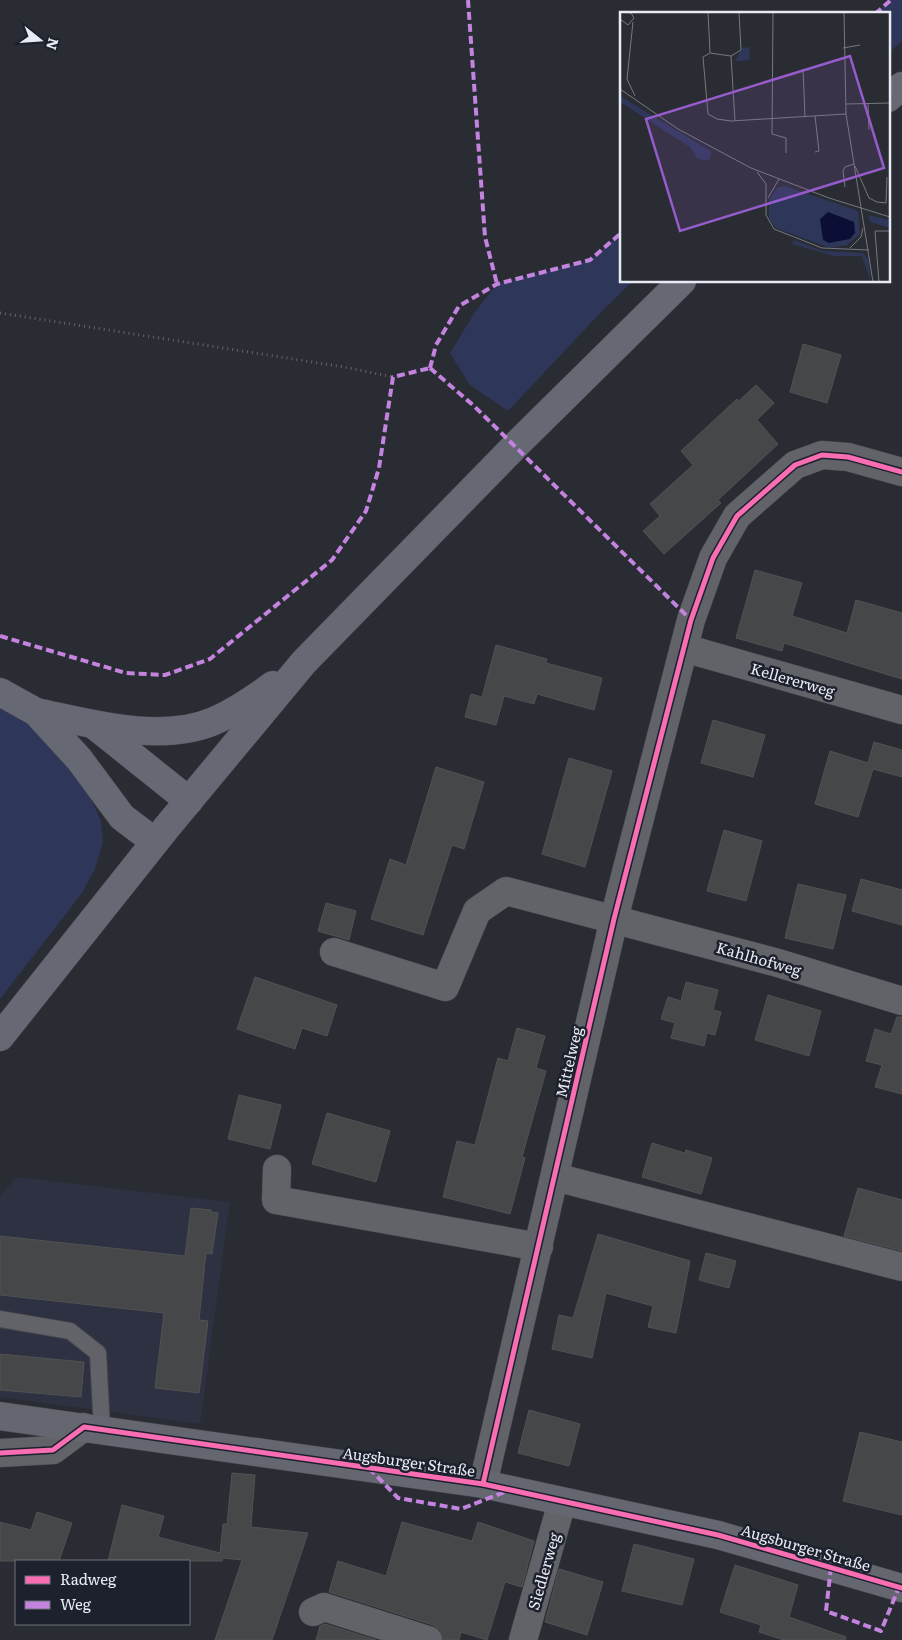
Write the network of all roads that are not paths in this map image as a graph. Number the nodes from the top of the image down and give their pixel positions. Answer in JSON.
{"nodes":[{"id":1,"x":902,"y":86,"type":"edge"},
{"id":2,"x":890,"y":96,"type":"edge"},
{"id":3,"x":681,"y":282,"type":"edge"},
{"id":4,"x":902,"y":472,"type":"edge"},
{"id":5,"x":684,"y":648,"type":"junction"},
{"id":6,"x":304,"y":662,"type":"junction"},
{"id":7,"x":0,"y":692,"type":"edge"},
{"id":8,"x":902,"y":710,"type":"edge"},
{"id":9,"x":36,"y":712,"type":"junction"},
{"id":10,"x":94,"y":724,"type":"junction"},
{"id":11,"x":188,"y":801,"type":"junction"},
{"id":12,"x":154,"y":842,"type":"junction"},
{"id":13,"x":614,"y":919,"type":"junction"},
{"id":14,"x":334,"y":952,"type":"dead end"},
{"id":15,"x":902,"y":1001,"type":"edge"},
{"id":16,"x":0,"y":1037,"type":"edge"},
{"id":17,"x":277,"y":1169,"type":"dead end"},
{"id":18,"x":555,"y":1177,"type":"junction"},
{"id":19,"x":538,"y":1247,"type":"junction"},
{"id":20,"x":902,"y":1267,"type":"edge"},
{"id":21,"x":0,"y":1319,"type":"edge"},
{"id":22,"x":0,"y":1416,"type":"edge"},
{"id":23,"x":93,"y":1429,"type":"junction"},
{"id":24,"x":0,"y":1453,"type":"edge"},
{"id":25,"x":482,"y":1484,"type":"junction"},
{"id":26,"x":562,"y":1502,"type":"junction"},
{"id":27,"x":902,"y":1588,"type":"edge"},
{"id":28,"x":313,"y":1612,"type":"dead end"},
{"id":29,"x":428,"y":1640,"type":"edge"},
{"id":30,"x":524,"y":1640,"type":"edge"}],
"edges":[{"from":1,"to":2,"type":"main road"},
{"from":3,"to":6,"type":"main road"},
{"from":4,"to":5,"type":"street","name":"Mittelweg"},
{"from":5,"to":8,"type":"street","name":"Kellererweg"},
{"from":5,"to":13,"type":"street","name":"Mittelweg"},
{"from":6,"to":10,"type":"main road"},
{"from":6,"to":11,"type":"main road"},
{"from":7,"to":9,"type":"main road"},
{"from":9,"to":10,"type":"main road"},
{"from":9,"to":12,"type":"main road"},
{"from":10,"to":11,"type":"main road"},
{"from":11,"to":12,"type":"main road"},
{"from":12,"to":16,"type":"main road"},
{"from":13,"to":14,"type":"street"},
{"from":13,"to":15,"type":"street","name":"Kahlhofweg"},
{"from":13,"to":18,"type":"street","name":"Mittelweg"},
{"from":17,"to":19,"type":"street"},
{"from":18,"to":19,"type":"street","name":"Mittelweg"},
{"from":18,"to":20,"type":"street"},
{"from":19,"to":25,"type":"street","name":"Mittelweg"},
{"from":21,"to":23,"type":"lane"},
{"from":22,"to":23,"type":"main road","name":"Augsburger Straße"},
{"from":23,"to":24,"type":"street"},
{"from":23,"to":25,"type":"main road","name":"Augsburger Straße"},
{"from":25,"to":26,"type":"main road","name":"Augsburger Straße"},
{"from":26,"to":27,"type":"main road","name":"Augsburger Straße"},
{"from":26,"to":30,"type":"street","name":"Siedlerweg"},
{"from":28,"to":29,"type":"street"}]}
